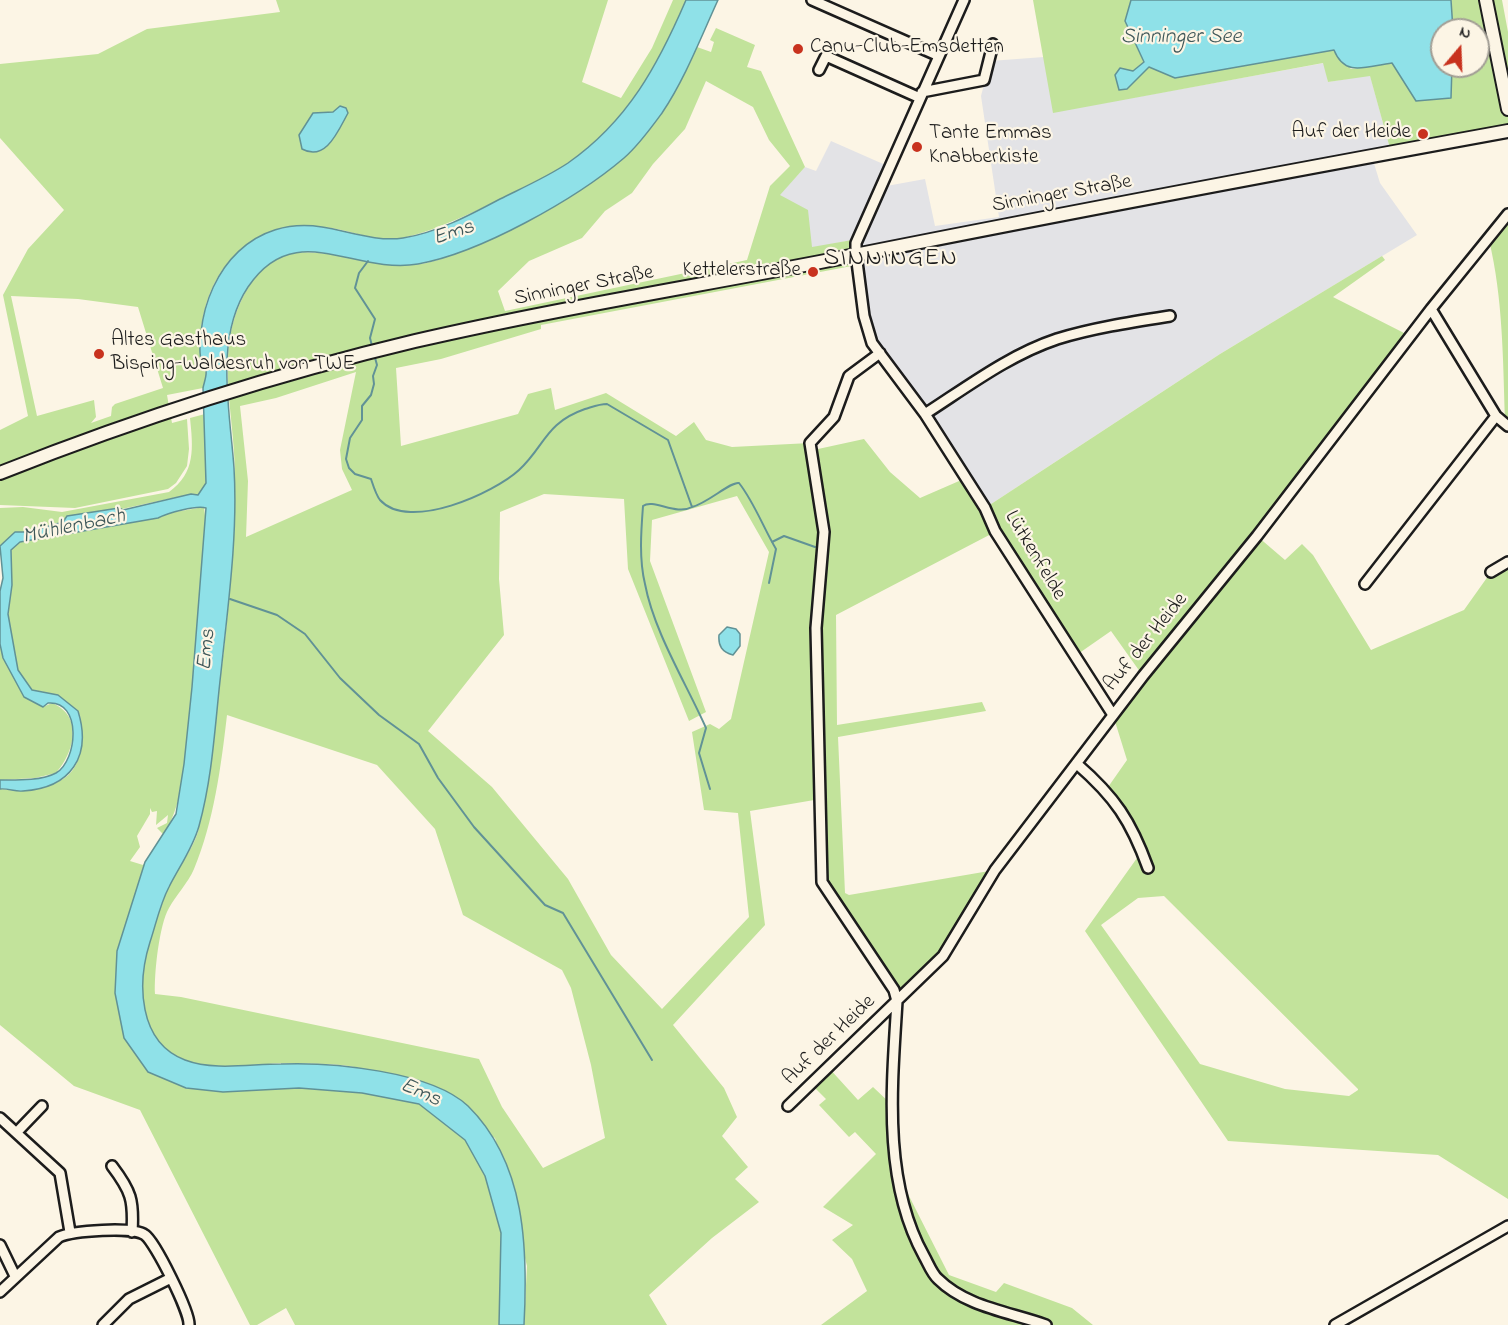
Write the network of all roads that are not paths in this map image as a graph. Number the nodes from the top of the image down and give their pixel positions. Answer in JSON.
{"nodes":[{"id":1,"x":812,"y":0,"type":"edge"},
{"id":2,"x":964,"y":0,"type":"edge"},
{"id":3,"x":1486,"y":0,"type":"edge"},
{"id":4,"x":993,"y":44,"type":"dead end"},
{"id":5,"x":939,"y":56,"type":"junction"},
{"id":6,"x":819,"y":70,"type":"dead end"},
{"id":7,"x":921,"y":95,"type":"junction"},
{"id":8,"x":1508,"y":109,"type":"edge"},
{"id":9,"x":1508,"y":131,"type":"edge"},
{"id":10,"x":1508,"y":214,"type":"edge"},
{"id":11,"x":856,"y":254,"type":"junction"},
{"id":12,"x":1431,"y":309,"type":"junction"},
{"id":13,"x":1170,"y":316,"type":"dead end"},
{"id":14,"x":880,"y":353,"type":"junction"},
{"id":15,"x":925,"y":414,"type":"junction"},
{"id":16,"x":1496,"y":416,"type":"junction"},
{"id":17,"x":1508,"y":426,"type":"edge"},
{"id":18,"x":0,"y":473,"type":"edge"},
{"id":19,"x":1508,"y":562,"type":"edge"},
{"id":20,"x":1491,"y":572,"type":"dead end"},
{"id":21,"x":1365,"y":584,"type":"dead end"},
{"id":22,"x":1113,"y":715,"type":"junction"},
{"id":23,"x":1077,"y":764,"type":"junction"},
{"id":24,"x":1148,"y":868,"type":"dead end"},
{"id":25,"x":897,"y":1001,"type":"junction"},
{"id":26,"x":42,"y":1106,"type":"dead end"},
{"id":27,"x":788,"y":1106,"type":"dead end"},
{"id":28,"x":0,"y":1118,"type":"edge"},
{"id":29,"x":17,"y":1132,"type":"junction"},
{"id":30,"x":112,"y":1166,"type":"dead end"},
{"id":31,"x":1508,"y":1226,"type":"edge"},
{"id":32,"x":70,"y":1232,"type":"junction"},
{"id":33,"x":132,"y":1232,"type":"junction"},
{"id":34,"x":0,"y":1245,"type":"edge"},
{"id":35,"x":15,"y":1276,"type":"junction"},
{"id":36,"x":171,"y":1278,"type":"junction"},
{"id":37,"x":0,"y":1292,"type":"edge"},
{"id":38,"x":103,"y":1325,"type":"edge"},
{"id":39,"x":189,"y":1325,"type":"edge"},
{"id":40,"x":1046,"y":1325,"type":"edge"},
{"id":41,"x":1335,"y":1325,"type":"edge"}],
"edges":[{"from":1,"to":5,"type":"street"},
{"from":2,"to":5,"type":"street"},
{"from":3,"to":8,"type":"main road"},
{"from":4,"to":7,"type":"street"},
{"from":5,"to":7,"type":"street"},
{"from":6,"to":7,"type":"street"},
{"from":7,"to":11,"type":"street"},
{"from":9,"to":11,"type":"main road","name":"Sinninger Straße"},
{"from":10,"to":12,"type":"street","name":"Auf der Heide"},
{"from":11,"to":14,"type":"street","name":"Lütkenfelde"},
{"from":11,"to":18,"type":"main road","name":"Sinninger Straße"},
{"from":12,"to":16,"type":"street"},
{"from":12,"to":22,"type":"street","name":"Auf der Heide"},
{"from":13,"to":15,"type":"street"},
{"from":14,"to":15,"type":"street","name":"Lütkenfelde"},
{"from":14,"to":25,"type":"street","name":"Auf der Heide"},
{"from":15,"to":22,"type":"street","name":"Lütkenfelde"},
{"from":16,"to":17,"type":"street"},
{"from":16,"to":21,"type":"street"},
{"from":19,"to":20,"type":"street"},
{"from":22,"to":23,"type":"street","name":"Auf der Heide"},
{"from":23,"to":24,"type":"street"},
{"from":23,"to":25,"type":"street","name":"Auf der Heide"},
{"from":25,"to":27,"type":"street","name":"Auf der Heide"},
{"from":25,"to":40,"type":"street","name":"Auf der Heide"},
{"from":26,"to":29,"type":"street"},
{"from":28,"to":29,"type":"street"},
{"from":29,"to":32,"type":"street"},
{"from":30,"to":33,"type":"street"},
{"from":31,"to":41,"type":"street"},
{"from":32,"to":33,"type":"street"},
{"from":32,"to":35,"type":"street"},
{"from":33,"to":36,"type":"street"},
{"from":34,"to":35,"type":"street"},
{"from":35,"to":37,"type":"street"},
{"from":36,"to":38,"type":"street"},
{"from":36,"to":39,"type":"street"}]}
